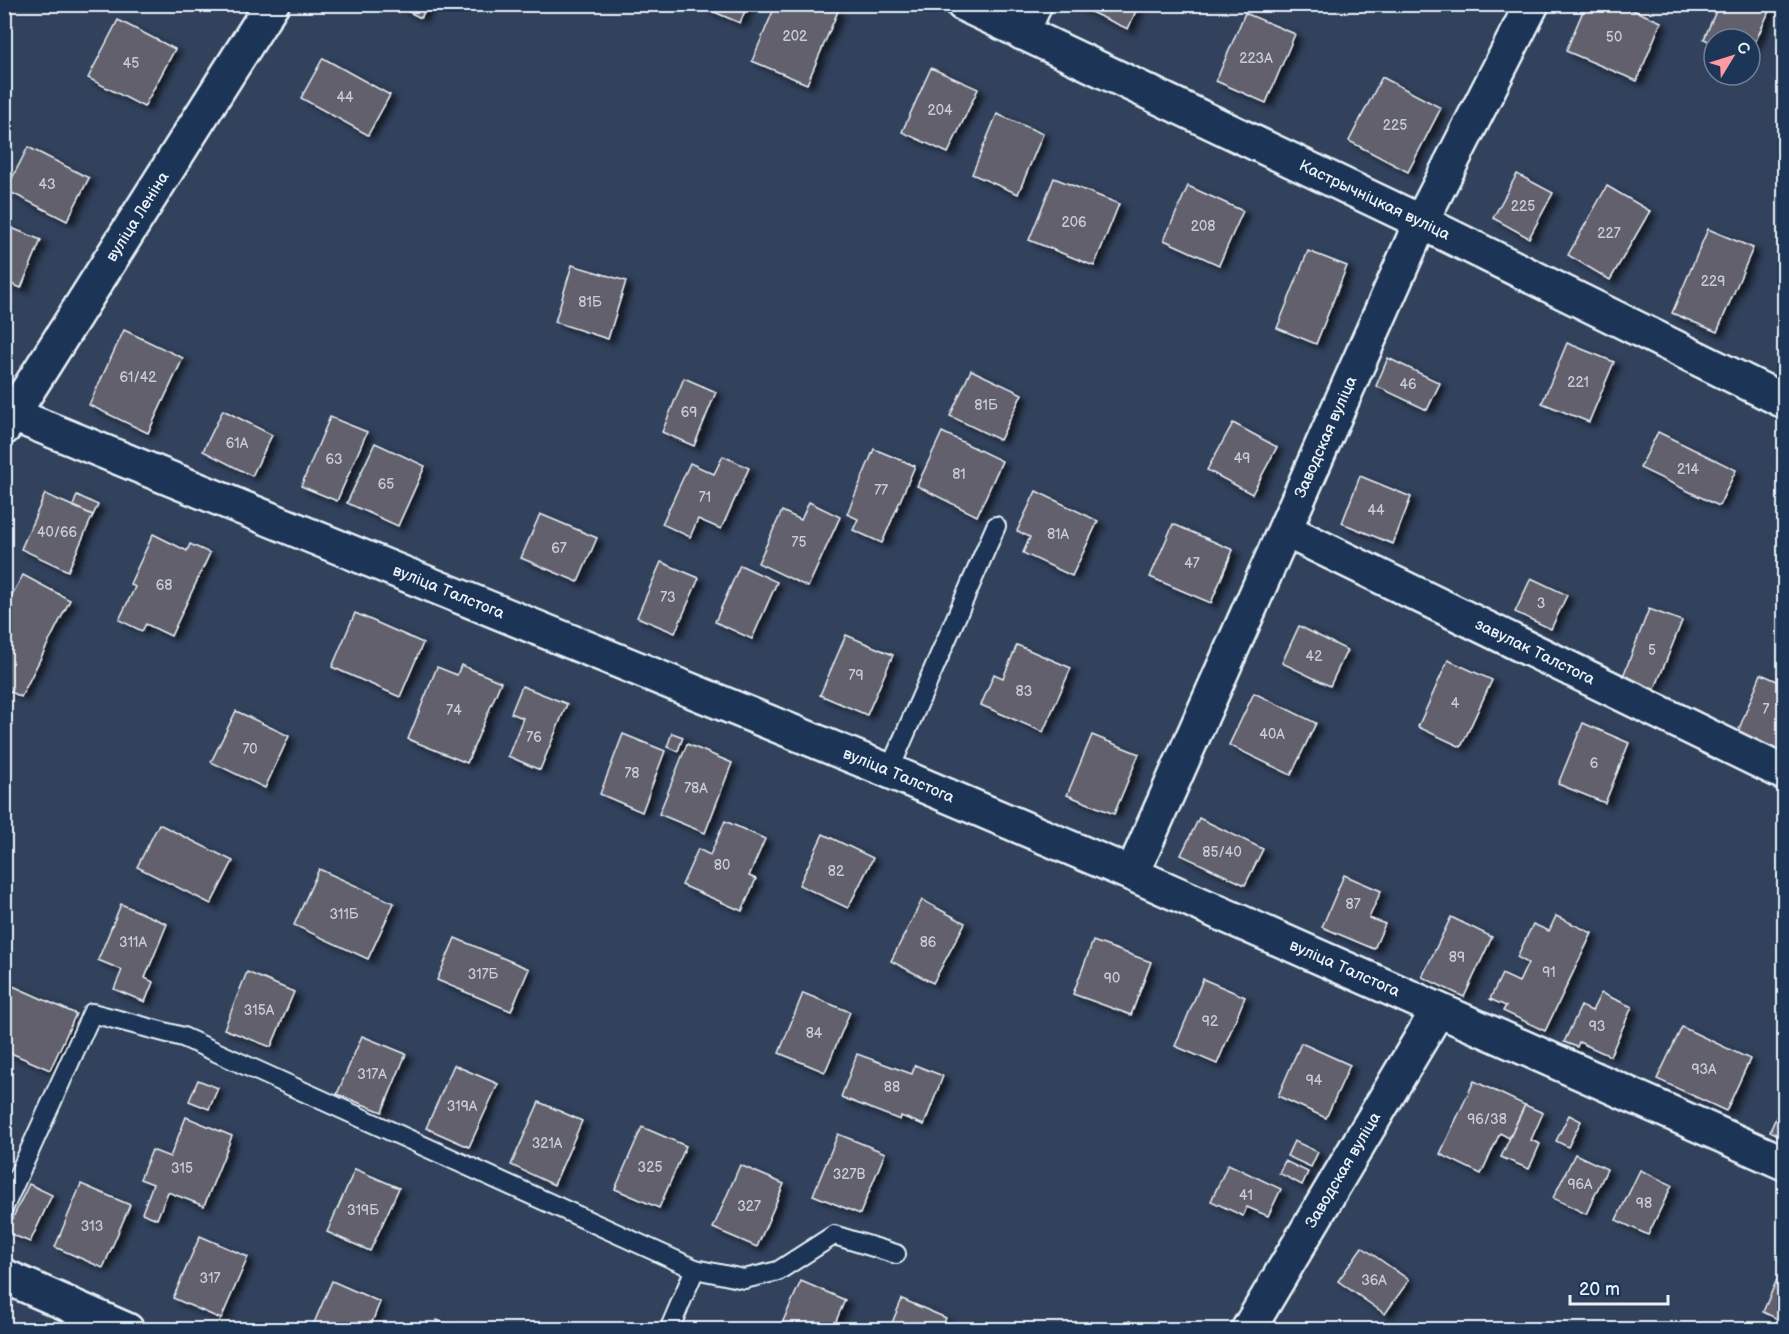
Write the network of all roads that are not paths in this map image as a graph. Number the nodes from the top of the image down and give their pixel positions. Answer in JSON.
{"nodes":[{"id":1,"x":272,"y":4,"type":"edge"},
{"id":2,"x":963,"y":4,"type":"edge"},
{"id":3,"x":1532,"y":4,"type":"edge"},
{"id":4,"x":1028,"y":19,"type":"edge"},
{"id":5,"x":1421,"y":222,"type":"junction"},
{"id":6,"x":1785,"y":401,"type":"edge"},
{"id":7,"x":8,"y":417,"type":"edge"},
{"id":8,"x":996,"y":526,"type":"dead end"},
{"id":9,"x":1285,"y":530,"type":"junction"},
{"id":10,"x":889,"y":771,"type":"junction"},
{"id":11,"x":1785,"y":773,"type":"edge"},
{"id":12,"x":1132,"y":874,"type":"junction"},
{"id":13,"x":1438,"y":1010,"type":"junction"},
{"id":14,"x":1785,"y":1163,"type":"edge"},
{"id":15,"x":4,"y":1207,"type":"edge"},
{"id":16,"x":896,"y":1254,"type":"dead end"},
{"id":17,"x":695,"y":1269,"type":"junction"},
{"id":18,"x":4,"y":1276,"type":"edge"},
{"id":19,"x":127,"y":1329,"type":"edge"},
{"id":20,"x":669,"y":1329,"type":"edge"},
{"id":21,"x":1248,"y":1329,"type":"edge"}],
"edges":[{"from":1,"to":7,"type":"street","name":"вуліца Леніна"},
{"from":2,"to":4,"type":"street","name":"Кастрычніцкая вуліца"},
{"from":3,"to":5,"type":"street","name":"Заводская вуліца"},
{"from":4,"to":5,"type":"street","name":"Кастрычніцкая вуліца"},
{"from":5,"to":6,"type":"street","name":"Кастрычніцкая вуліца"},
{"from":5,"to":9,"type":"street","name":"Заводская вуліца"},
{"from":7,"to":10,"type":"street","name":"вуліца Талстога"},
{"from":8,"to":10,"type":"lane"},
{"from":9,"to":11,"type":"street","name":"завулак Талстога"},
{"from":9,"to":12,"type":"street","name":"Заводская вуліца"},
{"from":10,"to":12,"type":"street","name":"вуліца Талстога"},
{"from":12,"to":13,"type":"street","name":"вуліца Талстога"},
{"from":13,"to":14,"type":"street","name":"вуліца Талстога"},
{"from":13,"to":21,"type":"street","name":"Заводская вуліца"},
{"from":15,"to":17,"type":"lane"},
{"from":16,"to":17,"type":"lane"},
{"from":17,"to":20,"type":"lane"},
{"from":18,"to":19,"type":"street"}]}
